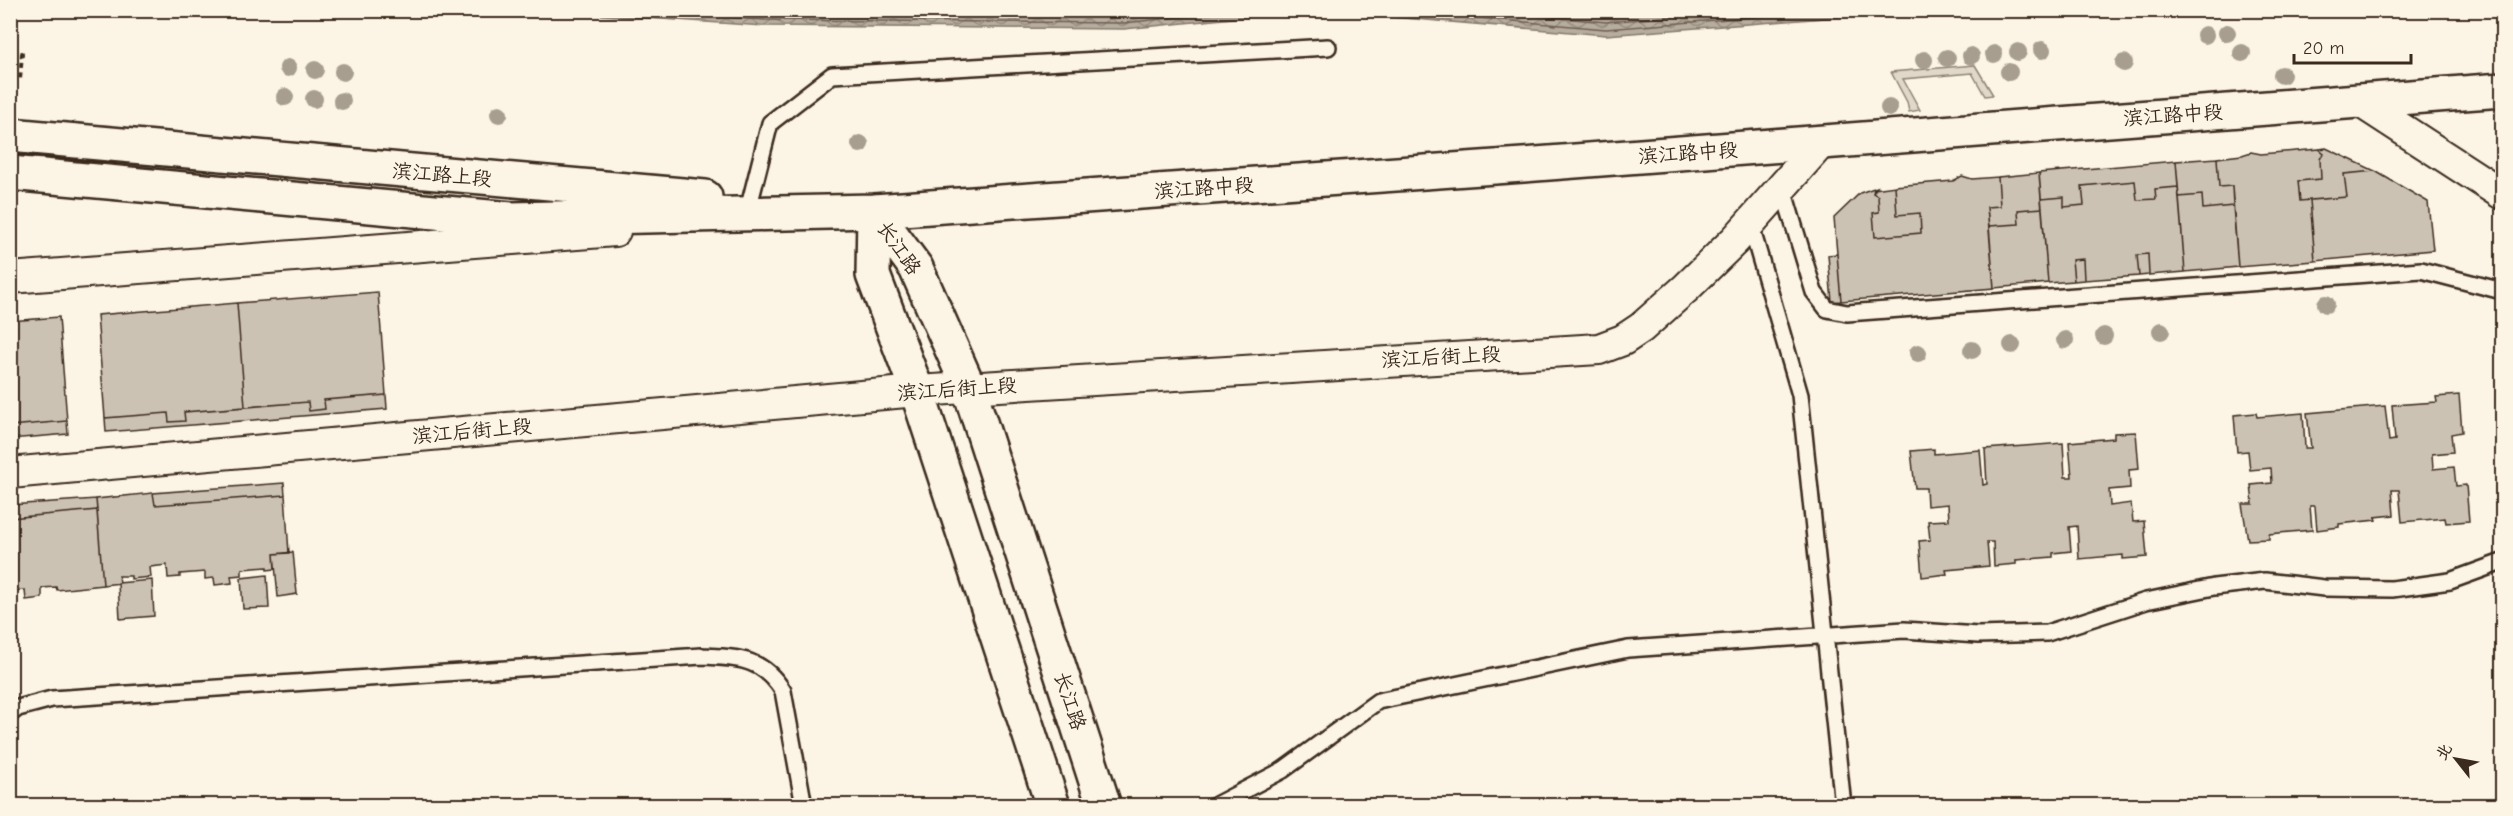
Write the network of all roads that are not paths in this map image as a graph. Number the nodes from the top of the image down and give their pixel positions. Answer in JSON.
{"nodes":[{"id":1,"x":1328,"y":47,"type":"dead end"},
{"id":2,"x":2502,"y":90,"type":"edge"},
{"id":3,"x":2359,"y":101,"type":"junction"},
{"id":4,"x":10,"y":135,"type":"edge"},
{"id":5,"x":1821,"y":143,"type":"junction"},
{"id":6,"x":10,"y":172,"type":"edge"},
{"id":7,"x":1782,"y":186,"type":"junction"},
{"id":8,"x":2502,"y":194,"type":"edge"},
{"id":9,"x":750,"y":202,"type":"junction"},
{"id":10,"x":874,"y":211,"type":"junction"},
{"id":11,"x":1750,"y":223,"type":"junction"},
{"id":12,"x":10,"y":278,"type":"edge"},
{"id":13,"x":2502,"y":291,"type":"edge"},
{"id":14,"x":969,"y":388,"type":"junction"},
{"id":15,"x":917,"y":390,"type":"junction"},
{"id":16,"x":10,"y":472,"type":"edge"},
{"id":17,"x":2502,"y":562,"type":"edge"},
{"id":18,"x":1825,"y":635,"type":"junction"},
{"id":19,"x":10,"y":714,"type":"edge"},
{"id":20,"x":804,"y":806,"type":"edge"},
{"id":21,"x":1053,"y":806,"type":"edge"},
{"id":22,"x":1104,"y":806,"type":"edge"},
{"id":23,"x":1214,"y":806,"type":"edge"},
{"id":24,"x":1843,"y":806,"type":"edge"}],
"edges":[{"from":1,"to":9,"type":"lane"},
{"from":2,"to":3,"type":"main road","name":"滨江路中段"},
{"from":3,"to":5,"type":"main road","name":"滨江路中段"},
{"from":3,"to":8,"type":"street"},
{"from":4,"to":9,"type":"main road","name":"滨江路上段"},
{"from":5,"to":7,"type":"street","name":"滨江后街上段"},
{"from":5,"to":10,"type":"main road","name":"滨江路中段"},
{"from":6,"to":10,"type":"main road","name":"滨江路上段"},
{"from":7,"to":11,"type":"street","name":"滨江后街上段"},
{"from":7,"to":13,"type":"lane"},
{"from":9,"to":10,"type":"main road","name":"滨江路上段"},
{"from":10,"to":12,"type":"street"},
{"from":10,"to":14,"type":"main road","name":"长江路"},
{"from":10,"to":15,"type":"main road","name":"长江路"},
{"from":11,"to":14,"type":"street","name":"滨江后街上段"},
{"from":11,"to":18,"type":"lane"},
{"from":14,"to":15,"type":"street","name":"滨江后街上段"},
{"from":14,"to":22,"type":"main road","name":"长江路"},
{"from":15,"to":16,"type":"street","name":"滨江后街上段"},
{"from":15,"to":21,"type":"main road","name":"长江路"},
{"from":17,"to":18,"type":"lane"},
{"from":18,"to":23,"type":"lane"},
{"from":18,"to":24,"type":"lane"},
{"from":19,"to":20,"type":"lane"}]}
